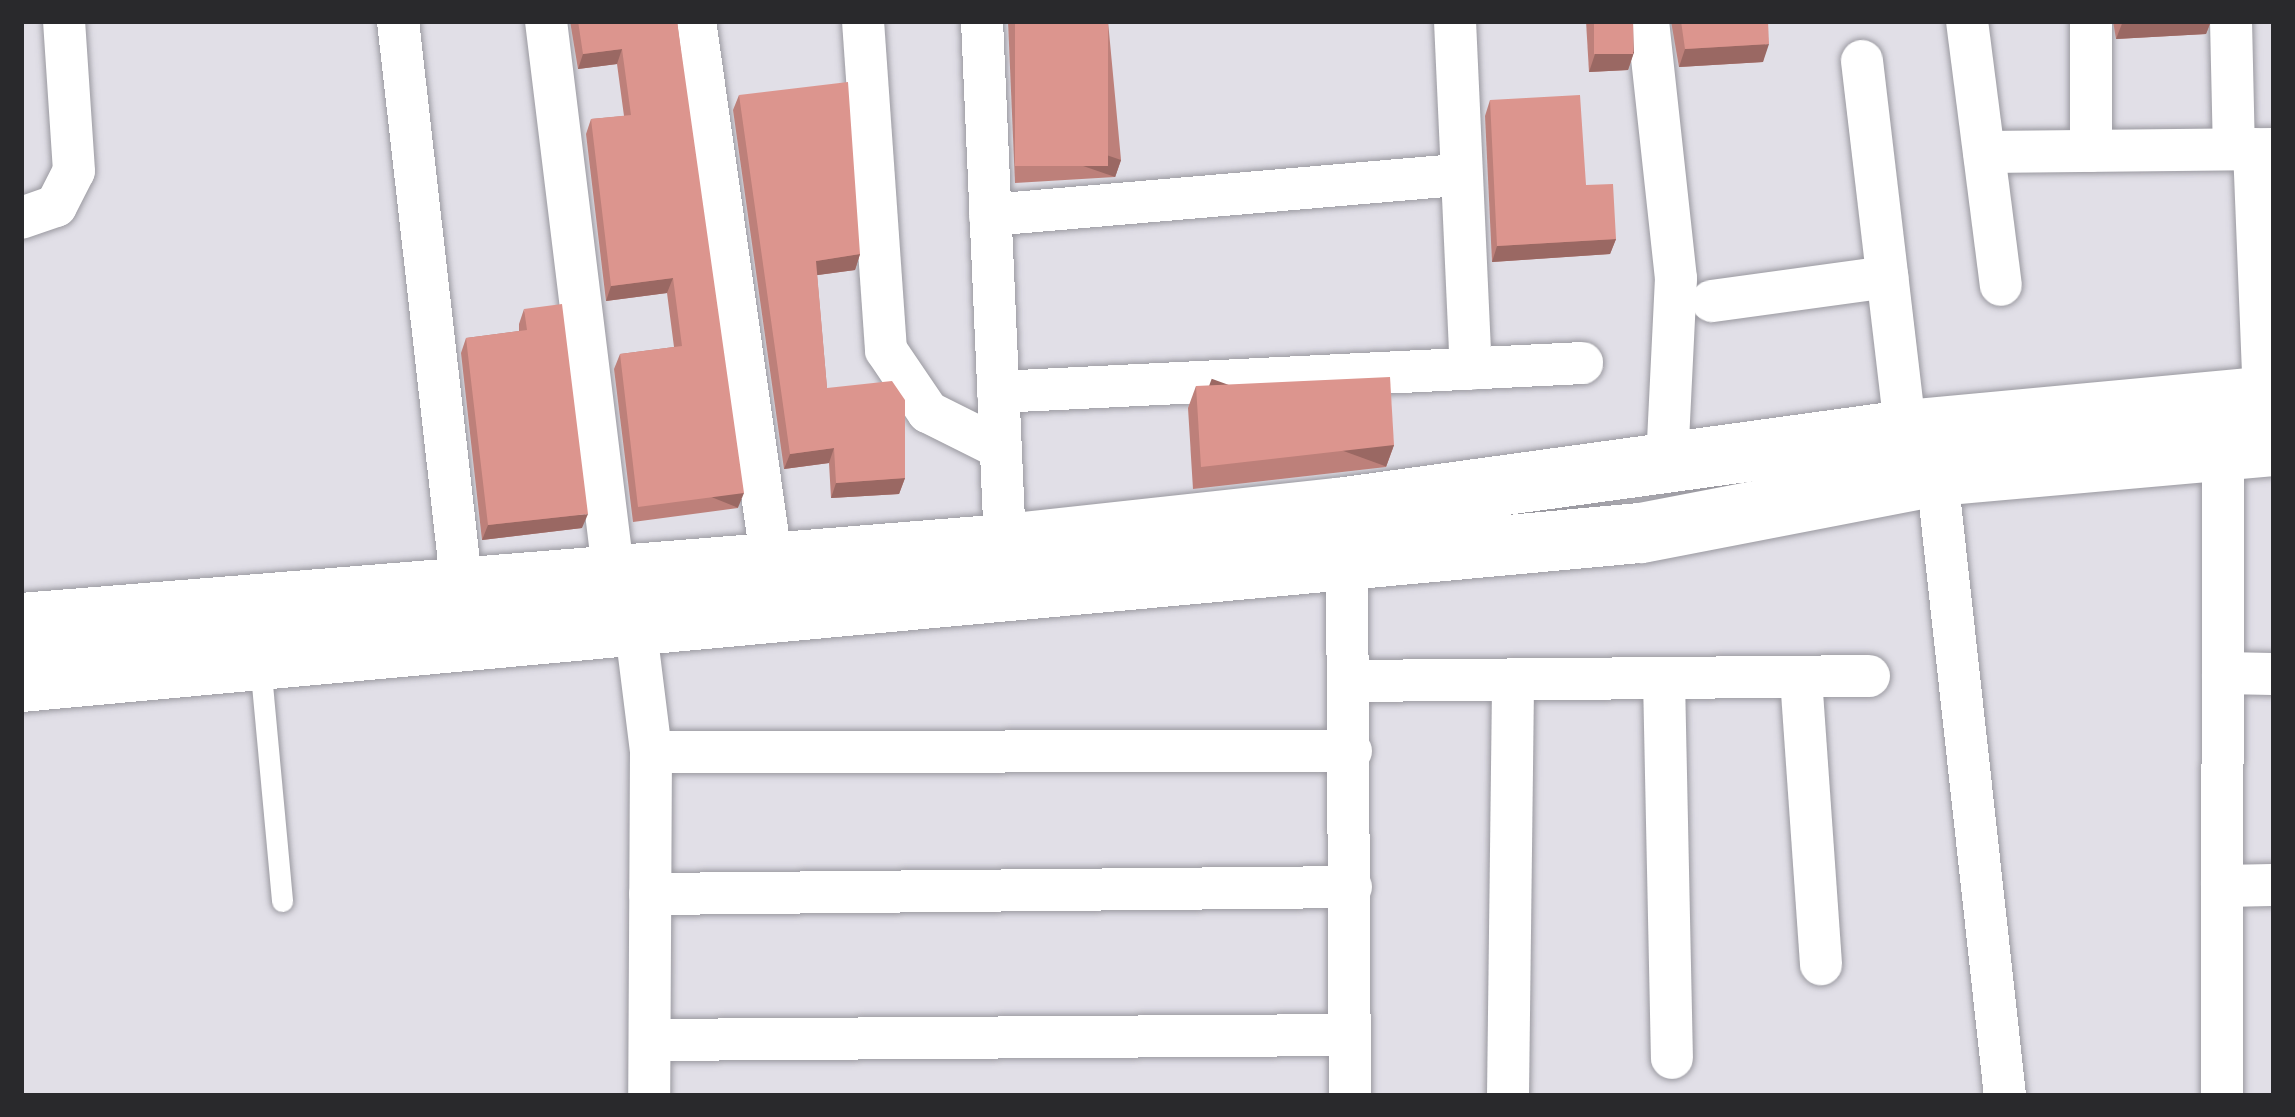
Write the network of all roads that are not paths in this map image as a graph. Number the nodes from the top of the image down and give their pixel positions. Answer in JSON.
{"nodes":[{"id":1,"x":64,"y":21,"type":"edge"},
{"id":2,"x":398,"y":21,"type":"edge"},
{"id":3,"x":546,"y":21,"type":"edge"},
{"id":4,"x":694,"y":21,"type":"edge"},
{"id":5,"x":863,"y":21,"type":"edge"},
{"id":6,"x":982,"y":21,"type":"edge"},
{"id":7,"x":1455,"y":21,"type":"edge"},
{"id":8,"x":1648,"y":21,"type":"edge"},
{"id":9,"x":1967,"y":21,"type":"edge"},
{"id":10,"x":2090,"y":21,"type":"edge"},
{"id":11,"x":2231,"y":21,"type":"edge"},
{"id":12,"x":1862,"y":61,"type":"dead end"},
{"id":13,"x":2254,"y":149,"type":"edge"},
{"id":14,"x":2091,"y":151,"type":"junction"},
{"id":15,"x":1984,"y":152,"type":"junction"},
{"id":16,"x":1460,"y":175,"type":"junction"},
{"id":17,"x":990,"y":215,"type":"junction"},
{"id":18,"x":21,"y":218,"type":"edge"},
{"id":19,"x":1887,"y":277,"type":"junction"},
{"id":20,"x":2001,"y":285,"type":"dead end"},
{"id":21,"x":1712,"y":301,"type":"dead end"},
{"id":22,"x":1582,"y":364,"type":"dead end"},
{"id":23,"x":1471,"y":369,"type":"junction"},
{"id":24,"x":998,"y":392,"type":"junction"},
{"id":25,"x":2259,"y":421,"type":"edge"},
{"id":26,"x":1000,"y":448,"type":"junction"},
{"id":27,"x":1918,"y":462,"type":"junction"},
{"id":28,"x":1666,"y":464,"type":"junction"},
{"id":29,"x":1004,"y":544,"type":"junction"},
{"id":30,"x":1347,"y":564,"type":"junction"},
{"id":31,"x":772,"y":565,"type":"junction"},
{"id":32,"x":462,"y":589,"type":"junction"},
{"id":33,"x":616,"y":609,"type":"junction"},
{"id":34,"x":21,"y":623,"type":"edge"},
{"id":35,"x":260,"y":659,"type":"junction"},
{"id":36,"x":2223,"y":673,"type":"junction"},
{"id":37,"x":2274,"y":674,"type":"edge"},
{"id":38,"x":1869,"y":676,"type":"dead end"},
{"id":39,"x":1801,"y":678,"type":"junction"},
{"id":40,"x":1664,"y":679,"type":"junction"},
{"id":41,"x":1514,"y":680,"type":"junction"},
{"id":42,"x":1352,"y":681,"type":"junction"},
{"id":43,"x":21,"y":682,"type":"edge"},
{"id":44,"x":1352,"y":751,"type":"junction"},
{"id":45,"x":651,"y":752,"type":"junction"},
{"id":46,"x":2274,"y":885,"type":"edge"},
{"id":47,"x":2222,"y":886,"type":"junction"},
{"id":48,"x":1351,"y":887,"type":"junction"},
{"id":49,"x":650,"y":894,"type":"junction"},
{"id":50,"x":282,"y":901,"type":"dead end"},
{"id":51,"x":1821,"y":964,"type":"dead end"},
{"id":52,"x":1350,"y":1035,"type":"junction"},
{"id":53,"x":650,"y":1040,"type":"junction"},
{"id":54,"x":1672,"y":1058,"type":"dead end"},
{"id":55,"x":649,"y":1096,"type":"edge"},
{"id":56,"x":1350,"y":1096,"type":"edge"},
{"id":57,"x":1508,"y":1096,"type":"edge"},
{"id":58,"x":2005,"y":1096,"type":"edge"},
{"id":59,"x":2222,"y":1096,"type":"edge"}],
"edges":[{"from":1,"to":18,"type":"street"},
{"from":2,"to":32,"type":"street"},
{"from":3,"to":33,"type":"street"},
{"from":4,"to":31,"type":"street"},
{"from":5,"to":26,"type":"street"},
{"from":6,"to":17,"type":"street"},
{"from":7,"to":16,"type":"street"},
{"from":8,"to":28,"type":"street"},
{"from":9,"to":15,"type":"street"},
{"from":10,"to":14,"type":"street"},
{"from":11,"to":13,"type":"street"},
{"from":12,"to":19,"type":"street"},
{"from":13,"to":14,"type":"street"},
{"from":13,"to":25,"type":"street"},
{"from":14,"to":15,"type":"street"},
{"from":15,"to":20,"type":"street"},
{"from":16,"to":17,"type":"street"},
{"from":16,"to":23,"type":"street"},
{"from":17,"to":24,"type":"street"},
{"from":19,"to":21,"type":"street"},
{"from":19,"to":27,"type":"street"},
{"from":22,"to":23,"type":"street"},
{"from":23,"to":24,"type":"street"},
{"from":24,"to":26,"type":"street"},
{"from":25,"to":27,"type":"street"},
{"from":25,"to":36,"type":"street"},
{"from":26,"to":29,"type":"street"},
{"from":27,"to":28,"type":"street"},
{"from":27,"to":30,"type":"street"},
{"from":27,"to":58,"type":"street"},
{"from":28,"to":29,"type":"street"},
{"from":29,"to":31,"type":"street"},
{"from":30,"to":33,"type":"street"},
{"from":30,"to":42,"type":"street"},
{"from":31,"to":33,"type":"street"},
{"from":32,"to":33,"type":"street"},
{"from":32,"to":34,"type":"street"},
{"from":33,"to":35,"type":"street"},
{"from":33,"to":45,"type":"street"},
{"from":35,"to":43,"type":"street"},
{"from":35,"to":50,"type":"lane"},
{"from":36,"to":37,"type":"street"},
{"from":36,"to":47,"type":"street"},
{"from":38,"to":39,"type":"street"},
{"from":39,"to":40,"type":"street"},
{"from":39,"to":51,"type":"street"},
{"from":40,"to":41,"type":"street"},
{"from":40,"to":54,"type":"street"},
{"from":41,"to":42,"type":"street"},
{"from":41,"to":57,"type":"street"},
{"from":42,"to":44,"type":"street"},
{"from":44,"to":45,"type":"street"},
{"from":44,"to":48,"type":"street"},
{"from":45,"to":49,"type":"street"},
{"from":46,"to":47,"type":"street"},
{"from":47,"to":59,"type":"street"},
{"from":48,"to":49,"type":"street"},
{"from":48,"to":52,"type":"street"},
{"from":49,"to":53,"type":"street"},
{"from":52,"to":53,"type":"street"},
{"from":52,"to":56,"type":"street"},
{"from":53,"to":55,"type":"street"}]}
